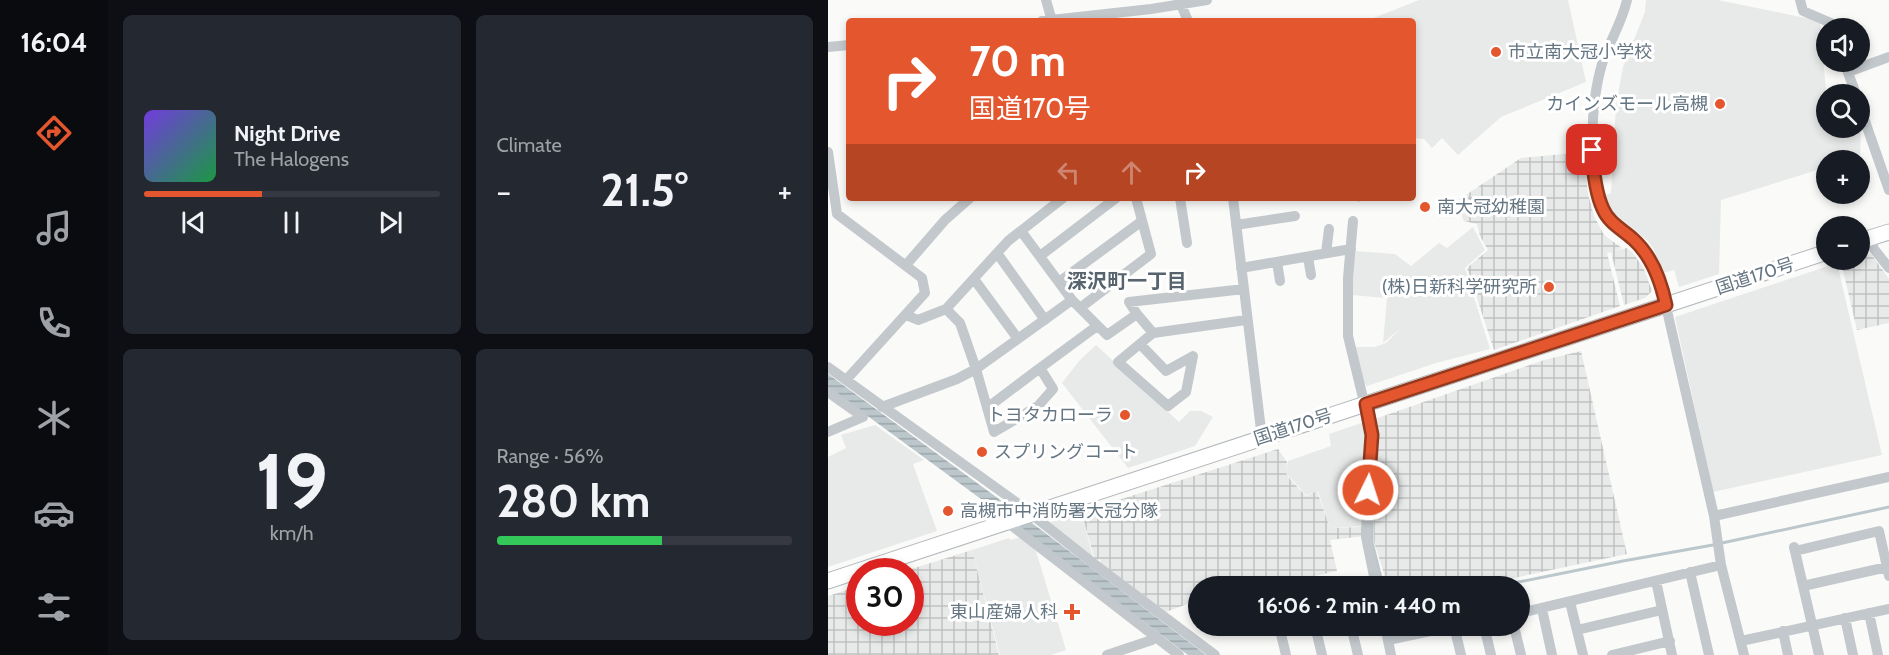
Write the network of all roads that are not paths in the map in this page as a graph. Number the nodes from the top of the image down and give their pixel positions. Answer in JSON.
{"nodes":[{"id":1,"x":1046,"y":0,"type":"edge"},
{"id":2,"x":1207,"y":0,"type":"edge"},
{"id":3,"x":1627,"y":0,"type":"edge"},
{"id":4,"x":1800,"y":0,"type":"edge"},
{"id":5,"x":1179,"y":2,"type":"edge"},
{"id":6,"x":1048,"y":18,"type":"edge"},
{"id":7,"x":1074,"y":18,"type":"edge"},
{"id":8,"x":1187,"y":18,"type":"edge"},
{"id":9,"x":1819,"y":18,"type":"edge"},
{"id":10,"x":846,"y":45,"type":"edge"},
{"id":11,"x":828,"y":47,"type":"edge"},
{"id":12,"x":1889,"y":57,"type":"edge"},
{"id":13,"x":1870,"y":61,"type":"edge"},
{"id":14,"x":1870,"y":130,"type":"edge"},
{"id":15,"x":828,"y":152,"type":"edge"},
{"id":16,"x":1884,"y":161,"type":"edge"},
{"id":17,"x":1889,"y":190,"type":"edge"},
{"id":18,"x":966,"y":201,"type":"edge"},
{"id":19,"x":1059,"y":201,"type":"edge"},
{"id":20,"x":1112,"y":201,"type":"edge"},
{"id":21,"x":1137,"y":201,"type":"edge"},
{"id":22,"x":1180,"y":201,"type":"edge"},
{"id":23,"x":1233,"y":201,"type":"edge"},
{"id":24,"x":837,"y":214,"type":"junction"},
{"id":25,"x":1295,"y":216,"type":"dead end"},
{"id":26,"x":1142,"y":221,"type":"junction"},
{"id":27,"x":1353,"y":221,"type":"dead end"},
{"id":28,"x":828,"y":222,"type":"edge"},
{"id":29,"x":1236,"y":225,"type":"junction"},
{"id":30,"x":1329,"y":229,"type":"dead end"},
{"id":31,"x":1022,"y":231,"type":"junction"},
{"id":32,"x":1889,"y":232,"type":"edge"},
{"id":33,"x":1870,"y":238,"type":"edge"},
{"id":34,"x":1187,"y":243,"type":"dead end"},
{"id":35,"x":1870,"y":245,"type":"edge"},
{"id":36,"x":1351,"y":249,"type":"junction"},
{"id":37,"x":998,"y":253,"type":"junction"},
{"id":38,"x":1326,"y":253,"type":"junction"},
{"id":39,"x":1040,"y":256,"type":"junction"},
{"id":40,"x":1308,"y":256,"type":"junction"},
{"id":41,"x":1816,"y":256,"type":"edge"},
{"id":42,"x":1277,"y":262,"type":"junction"},
{"id":43,"x":906,"y":265,"type":"junction"},
{"id":44,"x":1241,"y":268,"type":"junction"},
{"id":45,"x":1889,"y":268,"type":"edge"},
{"id":46,"x":1311,"y":275,"type":"dead end"},
{"id":47,"x":974,"y":279,"type":"junction"},
{"id":48,"x":1280,"y":281,"type":"dead end"},
{"id":49,"x":1059,"y":282,"type":"junction"},
{"id":50,"x":1244,"y":289,"type":"junction"},
{"id":51,"x":1076,"y":304,"type":"junction"},
{"id":52,"x":1666,"y":305,"type":"junction"},
{"id":53,"x":946,"y":309,"type":"junction"},
{"id":54,"x":906,"y":315,"type":"junction"},
{"id":55,"x":1137,"y":315,"type":"junction"},
{"id":56,"x":1045,"y":320,"type":"junction"},
{"id":57,"x":1246,"y":320,"type":"junction"},
{"id":58,"x":1097,"y":326,"type":"junction"},
{"id":59,"x":1153,"y":333,"type":"junction"},
{"id":60,"x":1017,"y":339,"type":"junction"},
{"id":61,"x":1140,"y":344,"type":"junction"},
{"id":62,"x":828,"y":367,"type":"edge"},
{"id":63,"x":1040,"y":368,"type":"junction"},
{"id":64,"x":976,"y":369,"type":"junction"},
{"id":65,"x":846,"y":381,"type":"junction"},
{"id":66,"x":828,"y":392,"type":"edge"},
{"id":67,"x":1366,"y":404,"type":"junction"},
{"id":68,"x":882,"y":407,"type":"junction"},
{"id":69,"x":987,"y":408,"type":"junction"},
{"id":70,"x":828,"y":432,"type":"edge"},
{"id":71,"x":1262,"y":438,"type":"junction"},
{"id":72,"x":1889,"y":477,"type":"edge"},
{"id":73,"x":1031,"y":514,"type":"junction"},
{"id":74,"x":1714,"y":516,"type":"junction"},
{"id":75,"x":1007,"y":522,"type":"junction"},
{"id":76,"x":1721,"y":565,"type":"junction"},
{"id":77,"x":1690,"y":572,"type":"junction"},
{"id":78,"x":1888,"y":572,"type":"edge"},
{"id":79,"x":1374,"y":576,"type":"edge"},
{"id":80,"x":828,"y":581,"type":"edge"},
{"id":81,"x":1656,"y":581,"type":"junction"},
{"id":82,"x":1803,"y":586,"type":"junction"},
{"id":83,"x":1570,"y":602,"type":"junction"},
{"id":84,"x":1542,"y":609,"type":"junction"},
{"id":85,"x":1889,"y":609,"type":"edge"},
{"id":86,"x":1662,"y":610,"type":"junction"},
{"id":87,"x":1530,"y":611,"type":"edge"},
{"id":88,"x":1869,"y":613,"type":"junction"},
{"id":89,"x":1845,"y":618,"type":"junction"},
{"id":90,"x":1812,"y":624,"type":"junction"},
{"id":91,"x":1577,"y":630,"type":"junction"},
{"id":92,"x":1783,"y":631,"type":"junction"},
{"id":93,"x":1156,"y":636,"type":"junction"},
{"id":94,"x":1281,"y":636,"type":"edge"},
{"id":95,"x":1317,"y":636,"type":"edge"},
{"id":96,"x":1353,"y":636,"type":"edge"},
{"id":97,"x":1387,"y":636,"type":"edge"},
{"id":98,"x":1407,"y":636,"type":"edge"},
{"id":99,"x":1458,"y":636,"type":"edge"},
{"id":100,"x":1486,"y":636,"type":"edge"},
{"id":101,"x":1517,"y":636,"type":"edge"},
{"id":102,"x":1388,"y":640,"type":"junction"},
{"id":103,"x":1670,"y":641,"type":"junction"},
{"id":104,"x":1741,"y":641,"type":"junction"},
{"id":105,"x":1107,"y":655,"type":"edge"},
{"id":106,"x":1179,"y":655,"type":"edge"},
{"id":107,"x":1215,"y":655,"type":"edge"},
{"id":108,"x":1286,"y":655,"type":"edge"},
{"id":109,"x":1322,"y":655,"type":"edge"},
{"id":110,"x":1358,"y":655,"type":"edge"},
{"id":111,"x":1391,"y":655,"type":"edge"},
{"id":112,"x":1461,"y":655,"type":"edge"},
{"id":113,"x":1491,"y":655,"type":"edge"},
{"id":114,"x":1521,"y":655,"type":"edge"},
{"id":115,"x":1552,"y":655,"type":"edge"},
{"id":116,"x":1583,"y":655,"type":"edge"},
{"id":117,"x":1612,"y":655,"type":"edge"},
{"id":118,"x":1672,"y":655,"type":"edge"},
{"id":119,"x":1709,"y":655,"type":"edge"},
{"id":120,"x":1744,"y":655,"type":"edge"},
{"id":121,"x":1788,"y":655,"type":"edge"},
{"id":122,"x":1819,"y":655,"type":"edge"},
{"id":123,"x":1853,"y":655,"type":"edge"},
{"id":124,"x":1878,"y":655,"type":"edge"}],
"edges":[{"from":1,"to":6,"type":"street"},
{"from":2,"to":5,"type":"street"},
{"from":3,"to":52,"type":"street"},
{"from":4,"to":9,"type":"street"},
{"from":5,"to":7,"type":"street"},
{"from":5,"to":8,"type":"street"},
{"from":10,"to":11,"type":"street"},
{"from":12,"to":13,"type":"street"},
{"from":14,"to":16,"type":"street"},
{"from":15,"to":24,"type":"street"},
{"from":16,"to":17,"type":"street"},
{"from":18,"to":43,"type":"street"},
{"from":19,"to":31,"type":"street"},
{"from":20,"to":39,"type":"street"},
{"from":21,"to":26,"type":"street"},
{"from":22,"to":34,"type":"street"},
{"from":23,"to":29,"type":"street"},
{"from":24,"to":28,"type":"street"},
{"from":24,"to":43,"type":"street"},
{"from":25,"to":29,"type":"street"},
{"from":26,"to":49,"type":"street"},
{"from":26,"to":51,"type":"street"},
{"from":27,"to":36,"type":"street"},
{"from":29,"to":44,"type":"street"},
{"from":30,"to":38,"type":"street"},
{"from":31,"to":37,"type":"street"},
{"from":31,"to":39,"type":"street"},
{"from":32,"to":33,"type":"highway"},
{"from":35,"to":45,"type":"street"},
{"from":36,"to":38,"type":"street"},
{"from":36,"to":67,"type":"street"},
{"from":37,"to":47,"type":"street"},
{"from":37,"to":56,"type":"street"},
{"from":38,"to":40,"type":"street"},
{"from":39,"to":49,"type":"street"},
{"from":40,"to":42,"type":"street"},
{"from":40,"to":46,"type":"street"},
{"from":41,"to":52,"type":"highway","name":"国道170号"},
{"from":42,"to":44,"type":"street"},
{"from":42,"to":48,"type":"street"},
{"from":43,"to":54,"type":"street"},
{"from":44,"to":50,"type":"street"},
{"from":47,"to":53,"type":"street"},
{"from":47,"to":60,"type":"street"},
{"from":49,"to":51,"type":"street"},
{"from":50,"to":55,"type":"street"},
{"from":50,"to":57,"type":"street"},
{"from":51,"to":56,"type":"street"},
{"from":51,"to":58,"type":"street"},
{"from":52,"to":67,"type":"highway","name":"国道170号"},
{"from":52,"to":74,"type":"street"},
{"from":53,"to":54,"type":"street"},
{"from":53,"to":64,"type":"street"},
{"from":54,"to":65,"type":"street"},
{"from":55,"to":58,"type":"street"},
{"from":55,"to":59,"type":"street"},
{"from":56,"to":60,"type":"street"},
{"from":57,"to":59,"type":"street"},
{"from":57,"to":71,"type":"street"},
{"from":58,"to":63,"type":"street"},
{"from":59,"to":61,"type":"street"},
{"from":60,"to":64,"type":"street"},
{"from":61,"to":61,"type":"street"},
{"from":62,"to":65,"type":"street"},
{"from":63,"to":69,"type":"street"},
{"from":63,"to":69,"type":"street"},
{"from":64,"to":68,"type":"street"},
{"from":64,"to":69,"type":"street"},
{"from":65,"to":68,"type":"street"},
{"from":66,"to":70,"type":"street"},
{"from":67,"to":71,"type":"highway","name":"国道170号"},
{"from":67,"to":79,"type":"street"},
{"from":68,"to":73,"type":"street"},
{"from":71,"to":73,"type":"highway","name":"国道170号"},
{"from":72,"to":74,"type":"street"},
{"from":73,"to":75,"type":"highway","name":"国道170号"},
{"from":73,"to":107,"type":"street"},
{"from":74,"to":76,"type":"street"},
{"from":75,"to":80,"type":"highway","name":"国道170号"},
{"from":75,"to":93,"type":"street"},
{"from":76,"to":77,"type":"street"},
{"from":76,"to":104,"type":"street"},
{"from":77,"to":81,"type":"street"},
{"from":77,"to":119,"type":"street"},
{"from":78,"to":82,"type":"street"},
{"from":78,"to":82,"type":"street"},
{"from":81,"to":83,"type":"street"},
{"from":81,"to":86,"type":"street"},
{"from":82,"to":90,"type":"street"},
{"from":83,"to":84,"type":"street"},
{"from":83,"to":91,"type":"street"},
{"from":84,"to":87,"type":"street"},
{"from":84,"to":115,"type":"street"},
{"from":85,"to":88,"type":"street"},
{"from":86,"to":91,"type":"street"},
{"from":86,"to":103,"type":"street"},
{"from":88,"to":89,"type":"street"},
{"from":88,"to":124,"type":"street"},
{"from":89,"to":90,"type":"street"},
{"from":89,"to":123,"type":"street"},
{"from":90,"to":92,"type":"street"},
{"from":90,"to":122,"type":"street"},
{"from":91,"to":116,"type":"street"},
{"from":92,"to":104,"type":"street"},
{"from":92,"to":121,"type":"street"},
{"from":93,"to":105,"type":"street"},
{"from":93,"to":106,"type":"street"},
{"from":94,"to":108,"type":"street"},
{"from":95,"to":109,"type":"street"},
{"from":96,"to":110,"type":"street"},
{"from":97,"to":102,"type":"street"},
{"from":98,"to":102,"type":"street"},
{"from":99,"to":112,"type":"street"},
{"from":100,"to":113,"type":"street"},
{"from":101,"to":114,"type":"street"},
{"from":102,"to":111,"type":"street"},
{"from":103,"to":117,"type":"street"},
{"from":103,"to":118,"type":"street"},
{"from":104,"to":120,"type":"street"}]}
